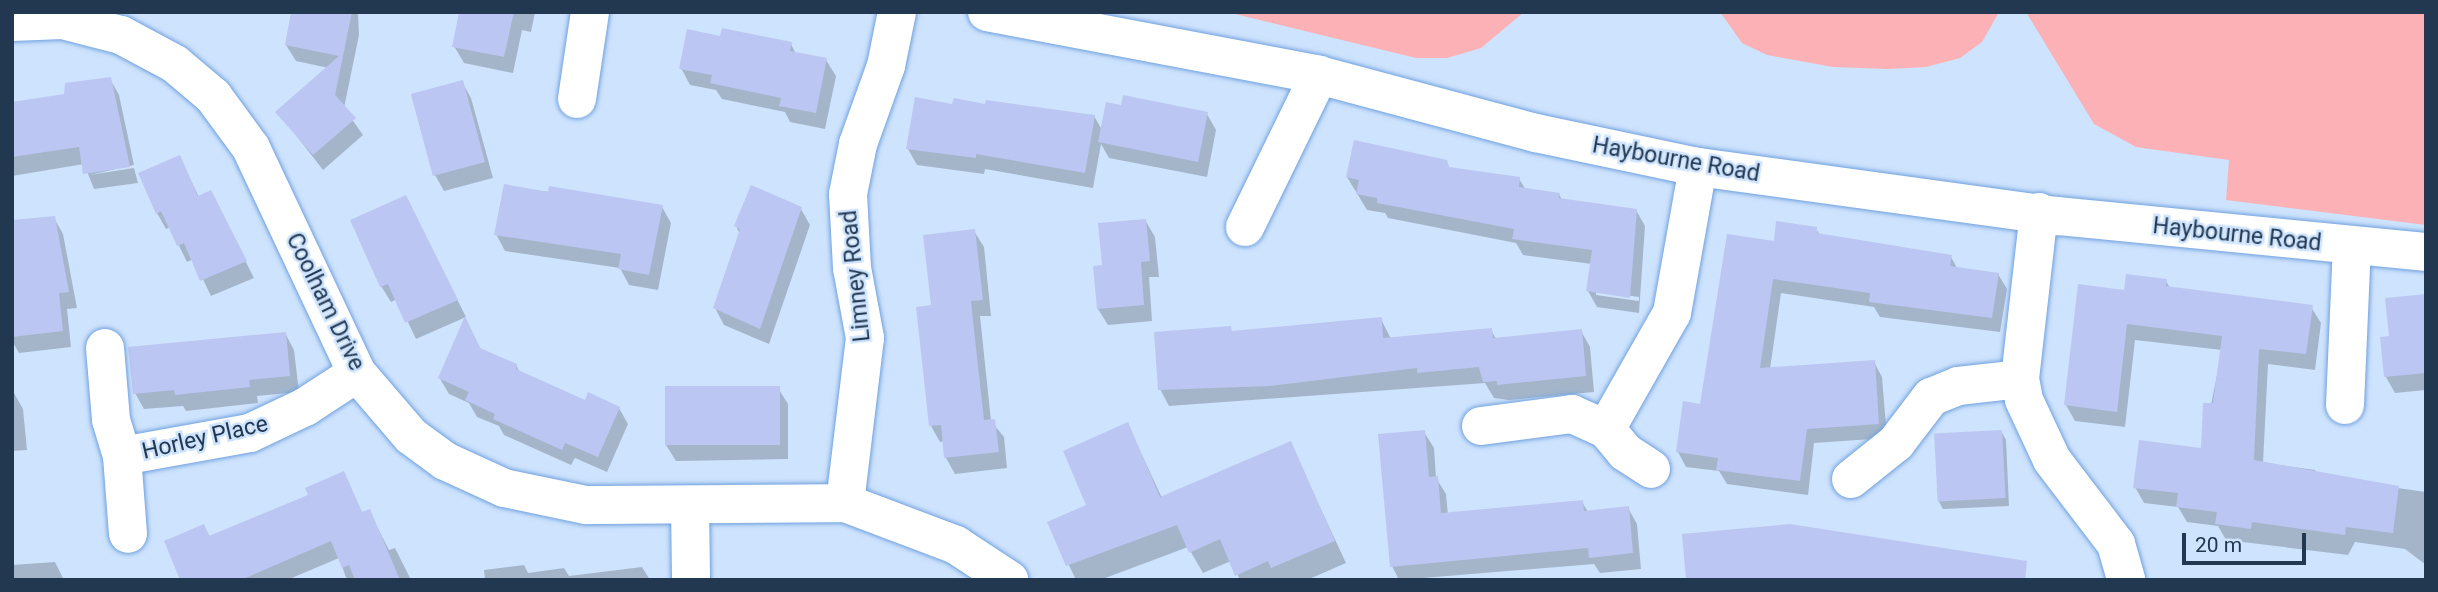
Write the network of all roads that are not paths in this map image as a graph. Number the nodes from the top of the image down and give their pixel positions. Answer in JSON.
{"nodes":[{"id":1,"x":590,"y":12,"type":"edge"},
{"id":2,"x":897,"y":12,"type":"edge"},
{"id":3,"x":987,"y":12,"type":"edge"},
{"id":4,"x":12,"y":22,"type":"edge"},
{"id":5,"x":1319,"y":75,"type":"junction"},
{"id":6,"x":577,"y":99,"type":"dead end"},
{"id":7,"x":1698,"y":167,"type":"junction"},
{"id":8,"x":2039,"y":212,"type":"junction"},
{"id":9,"x":1245,"y":227,"type":"dead end"},
{"id":10,"x":2352,"y":247,"type":"junction"},
{"id":11,"x":2426,"y":252,"type":"edge"},
{"id":12,"x":105,"y":348,"type":"dead end"},
{"id":13,"x":357,"y":373,"type":"junction"},
{"id":14,"x":2020,"y":379,"type":"junction"},
{"id":15,"x":2345,"y":405,"type":"dead end"},
{"id":16,"x":1481,"y":426,"type":"dead end"},
{"id":17,"x":1606,"y":429,"type":"junction"},
{"id":18,"x":122,"y":456,"type":"junction"},
{"id":19,"x":1651,"y":469,"type":"dead end"},
{"id":20,"x":1852,"y":479,"type":"dead end"},
{"id":21,"x":845,"y":503,"type":"junction"},
{"id":22,"x":690,"y":505,"type":"junction"},
{"id":23,"x":128,"y":534,"type":"dead end"},
{"id":24,"x":691,"y":580,"type":"edge"},
{"id":25,"x":1009,"y":580,"type":"edge"},
{"id":26,"x":2126,"y":580,"type":"edge"}],
"edges":[{"from":1,"to":6,"type":"street"},
{"from":2,"to":21,"type":"street","name":"Limney Road"},
{"from":3,"to":5,"type":"street","name":"Haybourne Road"},
{"from":4,"to":13,"type":"street","name":"Coolham Drive"},
{"from":5,"to":7,"type":"street","name":"Haybourne Road"},
{"from":5,"to":9,"type":"street"},
{"from":7,"to":8,"type":"street","name":"Haybourne Road"},
{"from":7,"to":17,"type":"street"},
{"from":8,"to":10,"type":"street","name":"Haybourne Road"},
{"from":8,"to":14,"type":"street"},
{"from":10,"to":11,"type":"street","name":"Haybourne Road"},
{"from":10,"to":15,"type":"street","name":"Haybourne Road"},
{"from":12,"to":18,"type":"street","name":"Horley Place"},
{"from":13,"to":18,"type":"street","name":"Horley Place"},
{"from":13,"to":22,"type":"street","name":"Coolham Drive"},
{"from":14,"to":20,"type":"street"},
{"from":14,"to":26,"type":"street"},
{"from":16,"to":17,"type":"street"},
{"from":17,"to":19,"type":"street"},
{"from":18,"to":23,"type":"street","name":"Horley Place"},
{"from":21,"to":22,"type":"street","name":"Coolham Drive"},
{"from":21,"to":25,"type":"street","name":"Coolham Drive"},
{"from":22,"to":24,"type":"street"}]}
